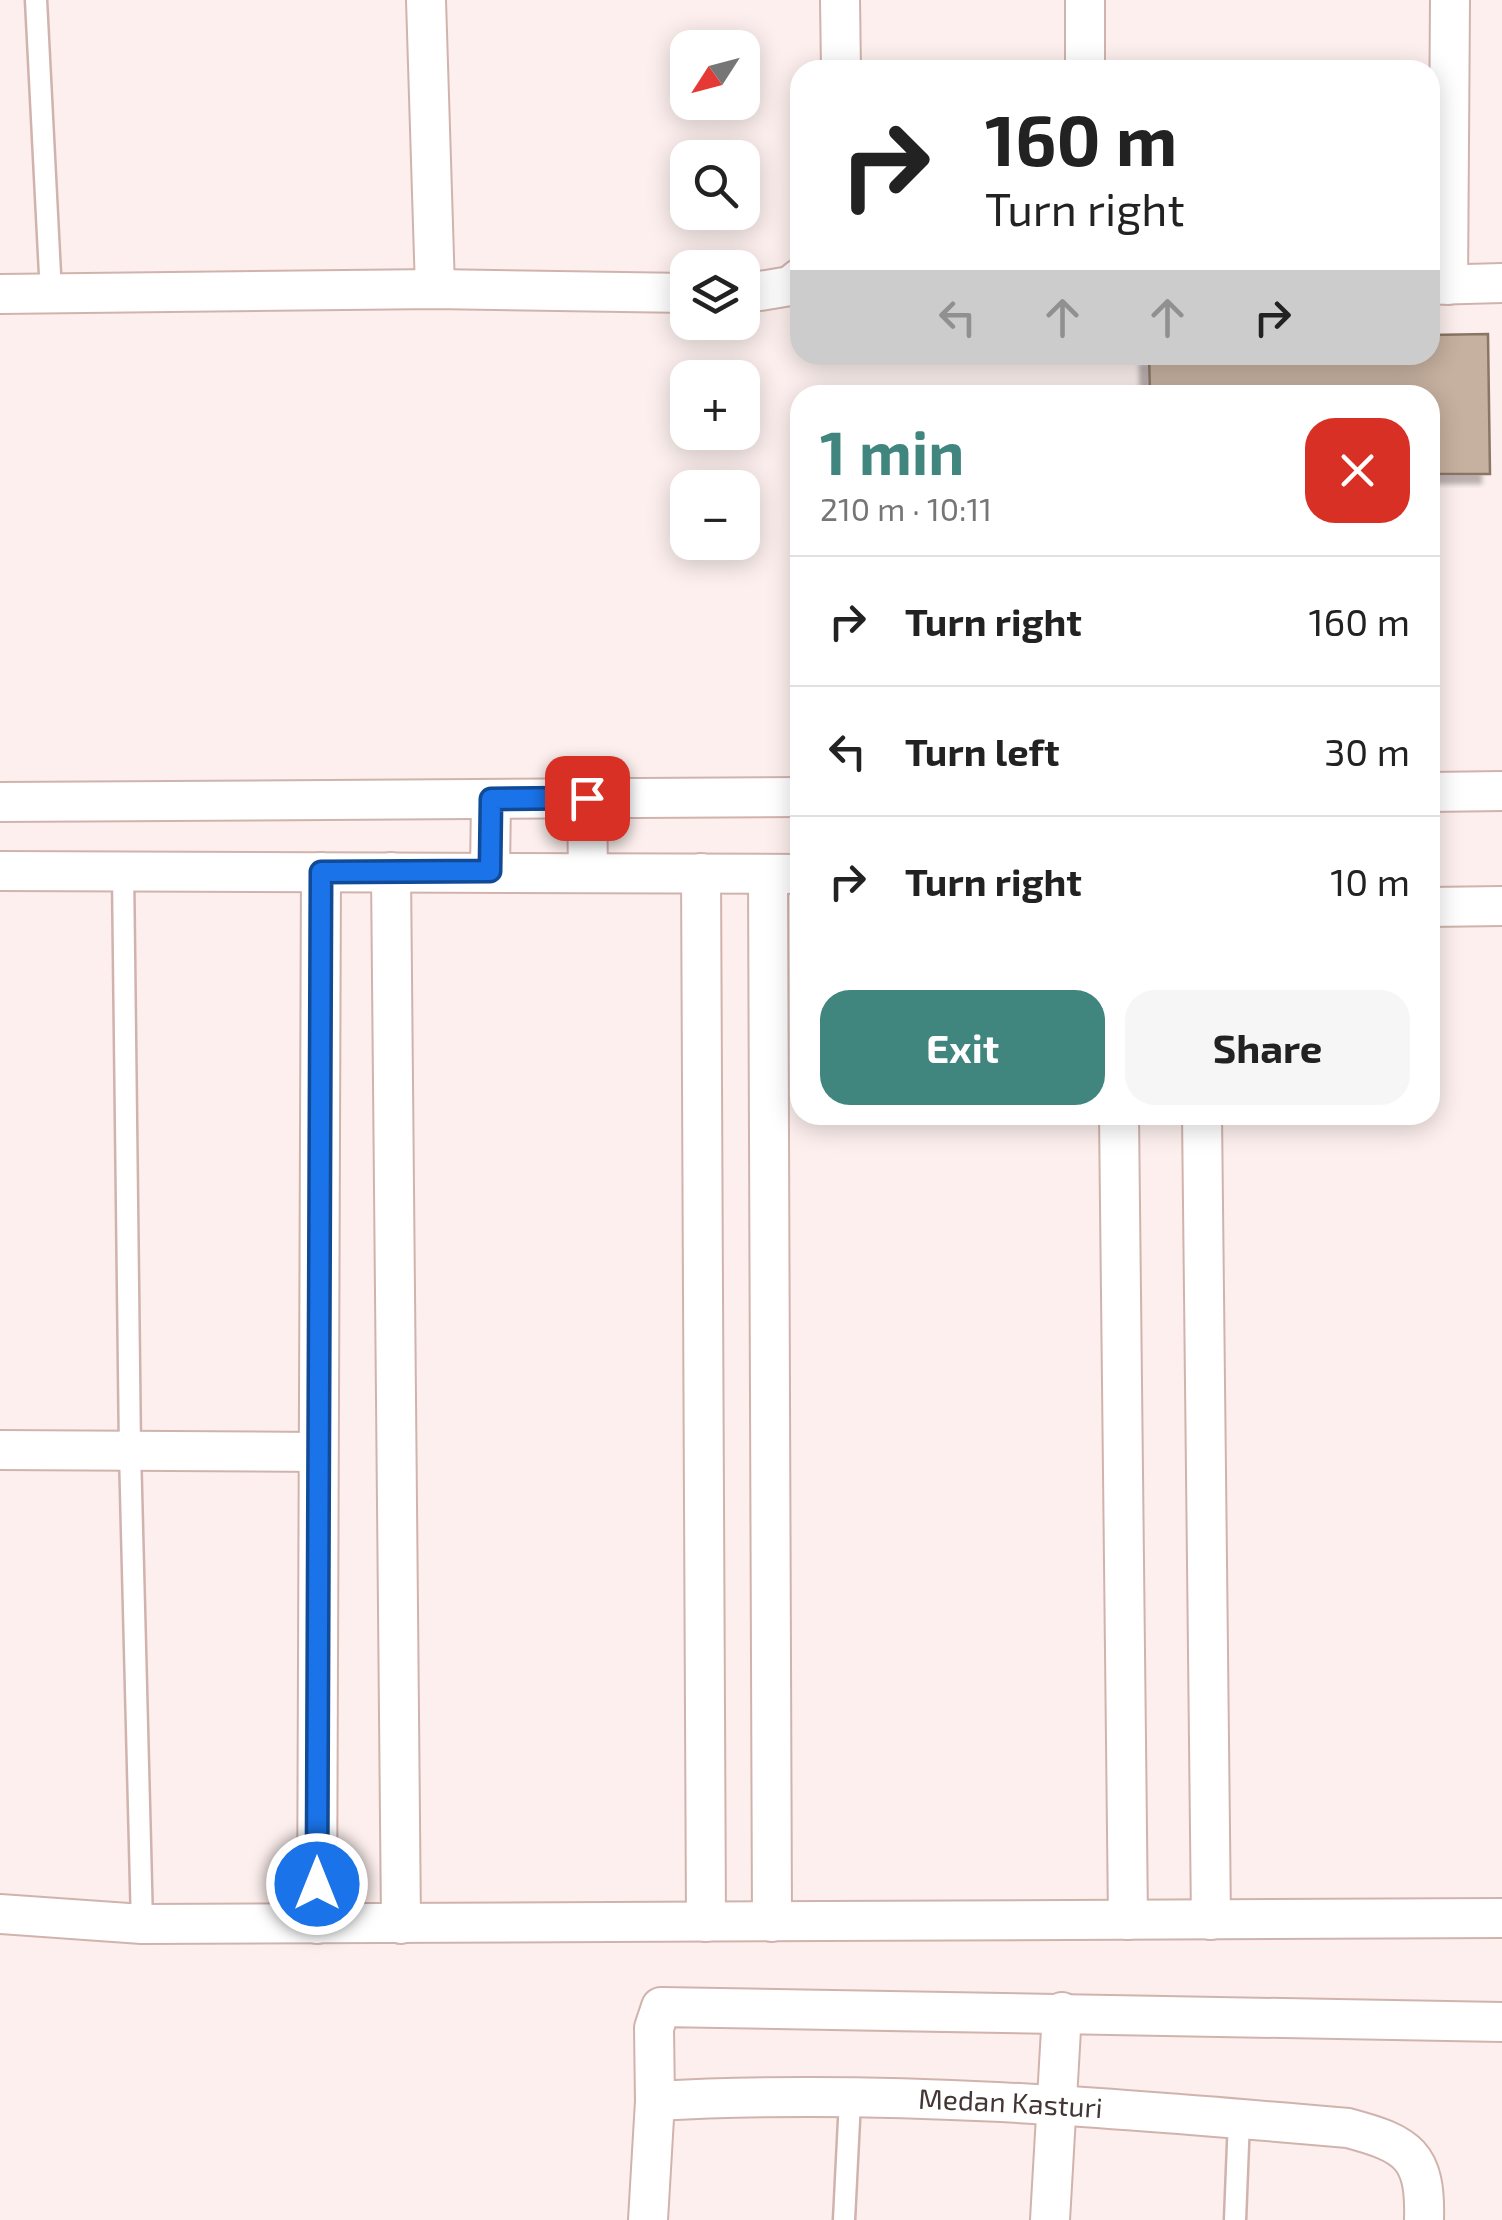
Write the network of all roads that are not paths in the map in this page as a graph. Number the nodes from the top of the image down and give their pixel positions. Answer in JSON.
{"nodes":[{"id":1,"x":36,"y":0,"type":"edge"},
{"id":2,"x":426,"y":0,"type":"edge"},
{"id":3,"x":840,"y":0,"type":"edge"},
{"id":4,"x":1086,"y":0,"type":"edge"},
{"id":5,"x":1450,"y":0,"type":"edge"},
{"id":6,"x":840,"y":60,"type":"edge"},
{"id":7,"x":1085,"y":60,"type":"edge"},
{"id":8,"x":1440,"y":259,"type":"edge"},
{"id":9,"x":1502,"y":283,"type":"edge"},
{"id":10,"x":1440,"y":285,"type":"edge"},
{"id":11,"x":790,"y":286,"type":"edge"},
{"id":12,"x":435,"y":290,"type":"junction"},
{"id":13,"x":760,"y":291,"type":"edge"},
{"id":14,"x":670,"y":293,"type":"edge"},
{"id":15,"x":0,"y":294,"type":"edge"},
{"id":16,"x":51,"y":294,"type":"junction"},
{"id":17,"x":1502,"y":791,"type":"edge"},
{"id":18,"x":1440,"y":792,"type":"edge"},
{"id":19,"x":790,"y":797,"type":"edge"},
{"id":20,"x":587,"y":798,"type":"junction"},
{"id":21,"x":491,"y":799,"type":"junction"},
{"id":22,"x":0,"y":802,"type":"edge"},
{"id":23,"x":0,"y":871,"type":"edge"},
{"id":24,"x":123,"y":871,"type":"junction"},
{"id":25,"x":490,"y":871,"type":"junction"},
{"id":26,"x":321,"y":872,"type":"junction"},
{"id":27,"x":391,"y":872,"type":"junction"},
{"id":28,"x":588,"y":873,"type":"junction"},
{"id":29,"x":700,"y":873,"type":"junction"},
{"id":30,"x":784,"y":874,"type":"edge"},
{"id":31,"x":1502,"y":906,"type":"edge"},
{"id":32,"x":1440,"y":907,"type":"edge"},
{"id":33,"x":1119,"y":1125,"type":"edge"},
{"id":34,"x":1202,"y":1125,"type":"edge"},
{"id":35,"x":0,"y":1450,"type":"edge"},
{"id":36,"x":130,"y":1450,"type":"junction"},
{"id":37,"x":318,"y":1452,"type":"junction"},
{"id":38,"x":0,"y":1914,"type":"edge"},
{"id":39,"x":1502,"y":1918,"type":"edge"},
{"id":40,"x":1128,"y":1920,"type":"junction"},
{"id":41,"x":1211,"y":1920,"type":"junction"},
{"id":42,"x":706,"y":1922,"type":"junction"},
{"id":43,"x":772,"y":1922,"type":"junction"},
{"id":44,"x":142,"y":1924,"type":"junction"},
{"id":45,"x":317,"y":1924,"type":"junction"},
{"id":46,"x":400,"y":1924,"type":"junction"},
{"id":47,"x":1062,"y":2012,"type":"junction"},
{"id":48,"x":1502,"y":2022,"type":"edge"},
{"id":49,"x":655,"y":2100,"type":"junction"},
{"id":50,"x":850,"y":2100,"type":"junction"},
{"id":51,"x":1058,"y":2103,"type":"junction"},
{"id":52,"x":1239,"y":2119,"type":"junction"},
{"id":53,"x":648,"y":2220,"type":"edge"},
{"id":54,"x":844,"y":2220,"type":"edge"},
{"id":55,"x":1050,"y":2220,"type":"edge"},
{"id":56,"x":1235,"y":2220,"type":"edge"},
{"id":57,"x":1424,"y":2220,"type":"edge"}],
"edges":[{"from":1,"to":16,"type":"lane"},
{"from":2,"to":12,"type":"street"},
{"from":3,"to":6,"type":"street"},
{"from":4,"to":7,"type":"street"},
{"from":5,"to":8,"type":"street"},
{"from":9,"to":10,"type":"street"},
{"from":11,"to":13,"type":"street"},
{"from":12,"to":14,"type":"street"},
{"from":12,"to":16,"type":"street"},
{"from":15,"to":16,"type":"street"},
{"from":17,"to":18,"type":"street"},
{"from":19,"to":20,"type":"street"},
{"from":20,"to":21,"type":"street"},
{"from":20,"to":28,"type":"street"},
{"from":21,"to":22,"type":"street"},
{"from":21,"to":25,"type":"street"},
{"from":23,"to":24,"type":"street"},
{"from":24,"to":26,"type":"street"},
{"from":24,"to":36,"type":"lane"},
{"from":25,"to":27,"type":"street"},
{"from":25,"to":28,"type":"street"},
{"from":26,"to":27,"type":"street"},
{"from":26,"to":37,"type":"street"},
{"from":27,"to":46,"type":"street"},
{"from":28,"to":29,"type":"street"},
{"from":29,"to":30,"type":"street"},
{"from":29,"to":42,"type":"street"},
{"from":30,"to":43,"type":"street"},
{"from":31,"to":32,"type":"street"},
{"from":33,"to":40,"type":"street"},
{"from":34,"to":41,"type":"street"},
{"from":35,"to":36,"type":"street"},
{"from":36,"to":37,"type":"street"},
{"from":36,"to":44,"type":"lane"},
{"from":37,"to":45,"type":"street"},
{"from":38,"to":44,"type":"street"},
{"from":39,"to":41,"type":"street"},
{"from":40,"to":41,"type":"street"},
{"from":40,"to":43,"type":"street"},
{"from":42,"to":43,"type":"street"},
{"from":42,"to":46,"type":"street"},
{"from":44,"to":45,"type":"street"},
{"from":45,"to":46,"type":"street"},
{"from":47,"to":48,"type":"street"},
{"from":47,"to":49,"type":"street"},
{"from":47,"to":51,"type":"street"},
{"from":49,"to":50,"type":"street","name":"Medan Kasturi"},
{"from":49,"to":53,"type":"street"},
{"from":50,"to":51,"type":"street","name":"Medan Kasturi"},
{"from":50,"to":54,"type":"lane"},
{"from":51,"to":52,"type":"street","name":"Medan Kasturi"},
{"from":51,"to":55,"type":"street"},
{"from":52,"to":56,"type":"lane"},
{"from":52,"to":57,"type":"street","name":"Medan Kasturi"}]}
